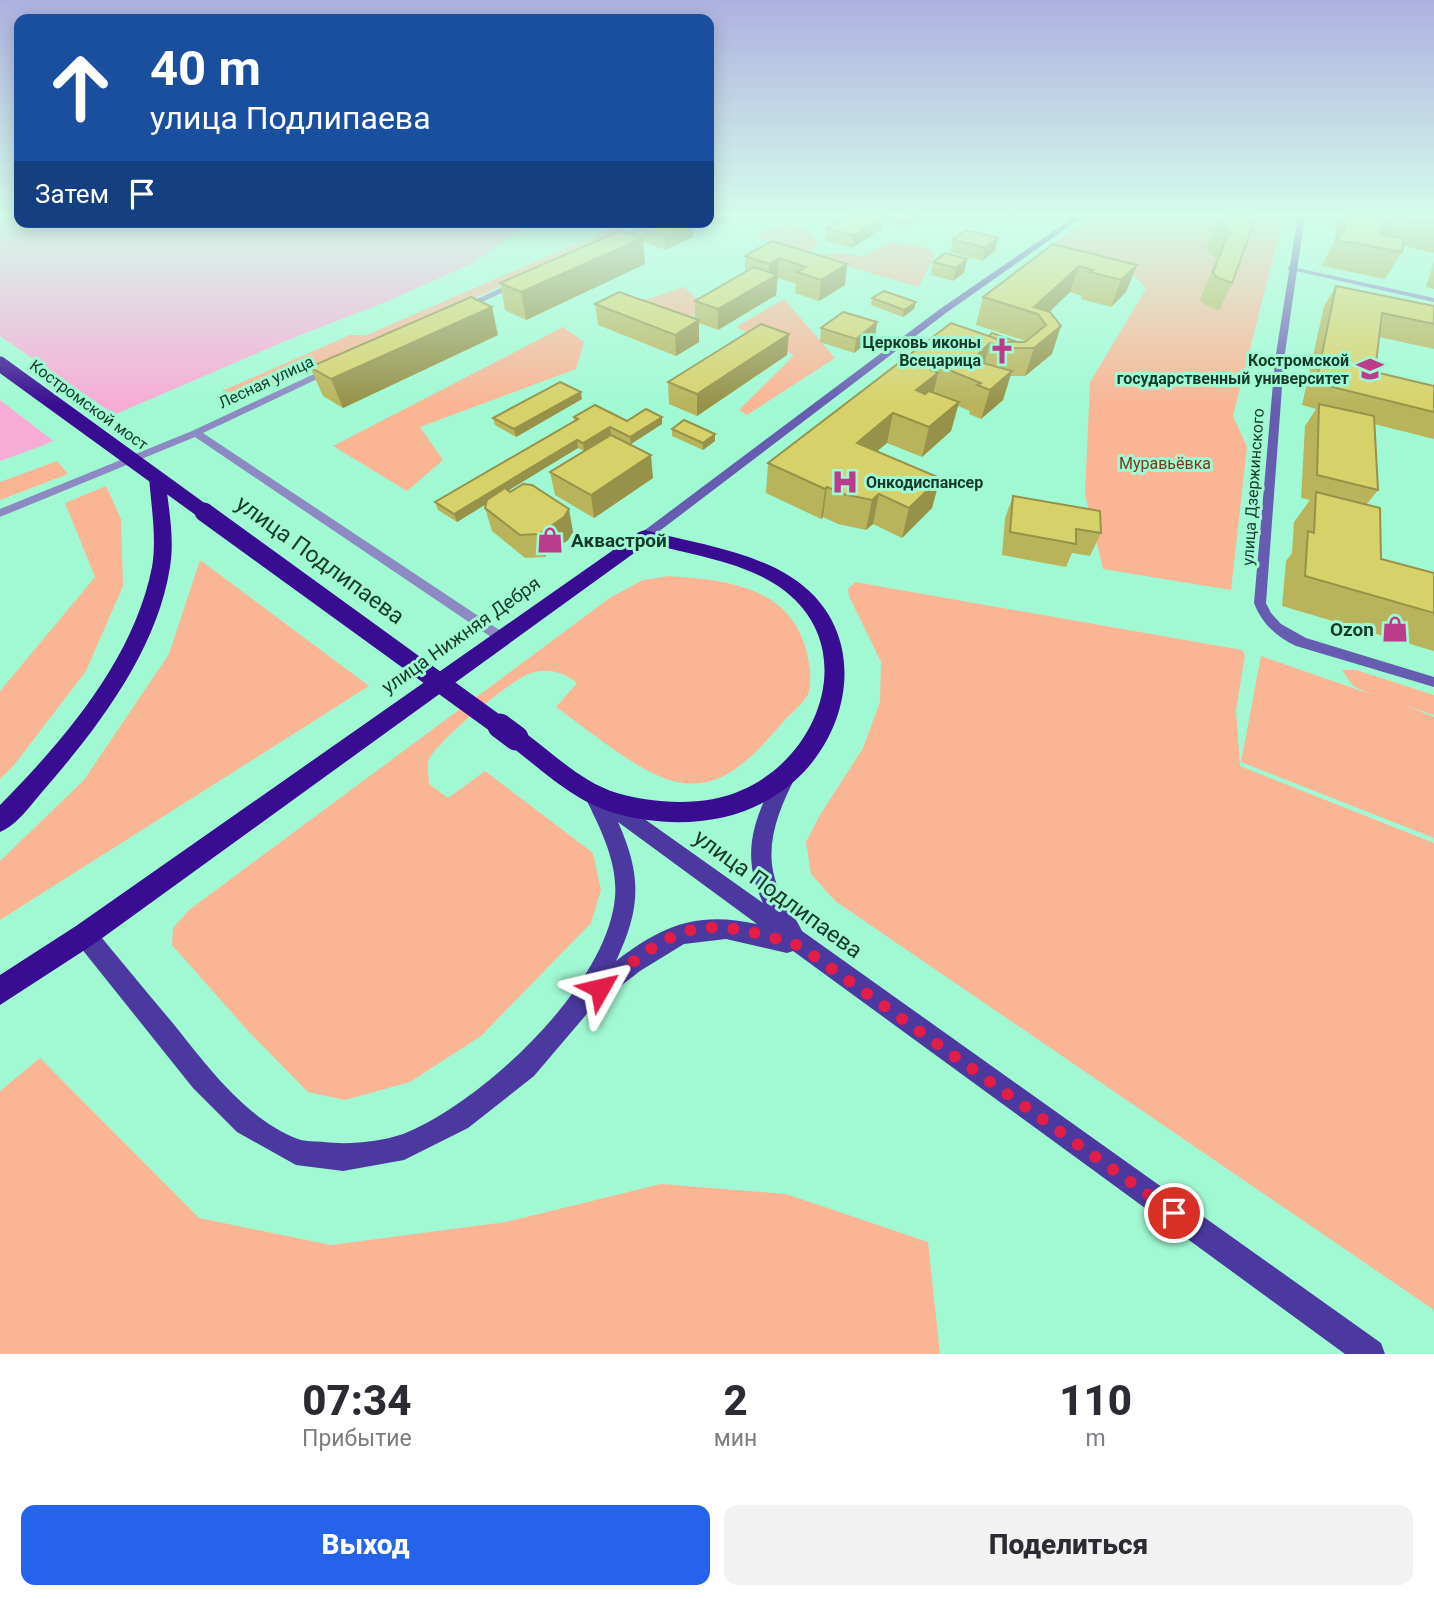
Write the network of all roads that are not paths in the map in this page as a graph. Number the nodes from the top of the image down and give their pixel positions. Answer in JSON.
{"nodes":[{"id":1,"x":531,"y":278,"type":"edge"},
{"id":2,"x":990,"y":278,"type":"edge"},
{"id":3,"x":1290,"y":278,"type":"edge"},
{"id":4,"x":1337,"y":278,"type":"edge"},
{"id":5,"x":1434,"y":300,"type":"edge"},
{"id":6,"x":458,"y":310,"type":"edge"},
{"id":7,"x":345,"y":363,"type":"edge"},
{"id":8,"x":0,"y":364,"type":"edge"},
{"id":9,"x":196,"y":433,"type":"junction"},
{"id":10,"x":157,"y":476,"type":"junction"},
{"id":11,"x":0,"y":513,"type":"edge"},
{"id":12,"x":645,"y":536,"type":"junction"},
{"id":13,"x":502,"y":638,"type":"junction"},
{"id":14,"x":1434,"y":681,"type":"edge"},
{"id":15,"x":788,"y":773,"type":"junction"},
{"id":16,"x":593,"y":794,"type":"junction"},
{"id":17,"x":0,"y":821,"type":"edge"},
{"id":18,"x":85,"y":935,"type":"junction"},
{"id":19,"x":800,"y":946,"type":"junction"},
{"id":20,"x":0,"y":991,"type":"edge"},
{"id":21,"x":583,"y":1001,"type":"junction"},
{"id":22,"x":1370,"y":1354,"type":"edge"}],
"edges":[{"from":1,"to":6,"type":"street"},
{"from":2,"to":12,"type":"street","name":"улица Нижняя Дебря"},
{"from":3,"to":14,"type":"street","name":"улица Дзержинского"},
{"from":4,"to":5,"type":"street"},
{"from":7,"to":9,"type":"street","name":"Лесная улица"},
{"from":8,"to":10,"type":"highway","name":"Костромской мост","bridge":true},
{"from":9,"to":11,"type":"street","name":"Лесная улица"},
{"from":9,"to":13,"type":"street"},
{"from":10,"to":16,"type":"highway","name":"улица Подлипаева","bridge":true},
{"from":10,"to":17,"type":"highway"},
{"from":12,"to":13,"type":"highway","name":"улица Нижняя Дебря"},
{"from":12,"to":15,"type":"highway"},
{"from":13,"to":18,"type":"highway","name":"улица Нижняя Дебря"},
{"from":15,"to":16,"type":"highway"},
{"from":15,"to":19,"type":"main road"},
{"from":16,"to":19,"type":"main road","name":"улица Подлипаева"},
{"from":16,"to":21,"type":"main road"},
{"from":18,"to":20,"type":"highway","name":"улица Нижняя Дебря"},
{"from":18,"to":21,"type":"main road"},
{"from":19,"to":21,"type":"main road"},
{"from":19,"to":22,"type":"main road","name":"улица Подлипаева"}]}
